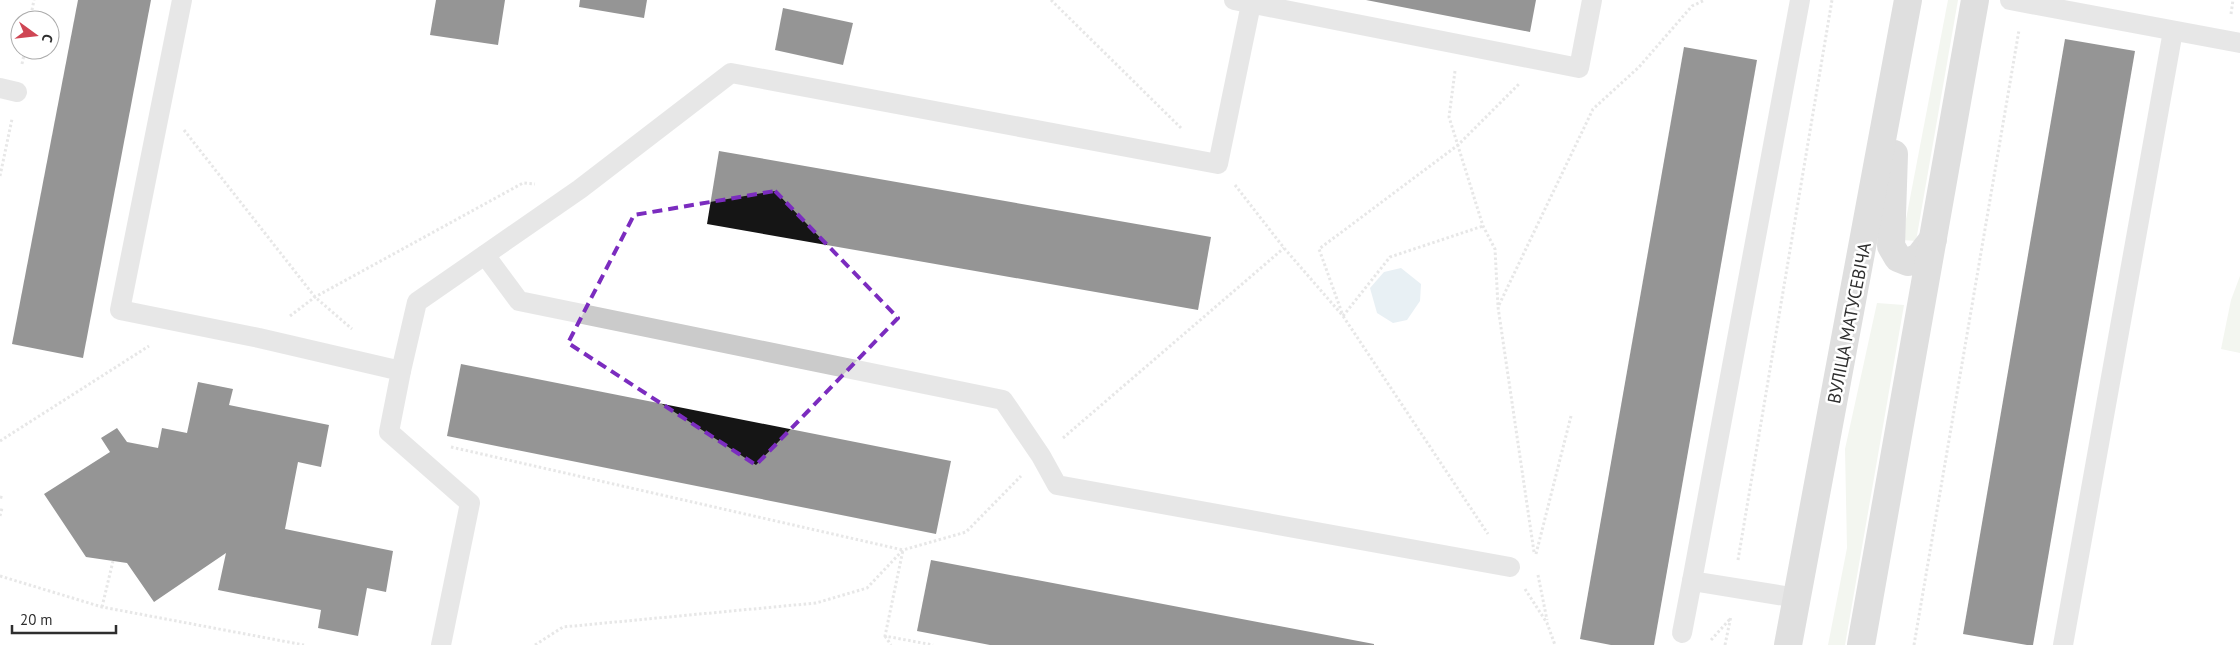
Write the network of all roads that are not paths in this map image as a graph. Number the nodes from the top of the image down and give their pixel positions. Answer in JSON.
{"nodes":[{"id":1,"x":182,"y":0,"type":"edge"},
{"id":2,"x":1592,"y":0,"type":"edge"},
{"id":3,"x":1800,"y":0,"type":"edge"},
{"id":4,"x":1908,"y":0,"type":"edge"},
{"id":5,"x":1975,"y":0,"type":"edge"},
{"id":6,"x":2017,"y":1,"type":"edge"},
{"id":7,"x":1243,"y":2,"type":"edge"},
{"id":8,"x":2173,"y":31,"type":"junction"},
{"id":9,"x":2240,"y":43,"type":"edge"},
{"id":10,"x":1898,"y":60,"type":"junction"},
{"id":11,"x":1933,"y":240,"type":"junction"},
{"id":12,"x":485,"y":255,"type":"junction"},
{"id":13,"x":401,"y":371,"type":"junction"},
{"id":14,"x":1510,"y":567,"type":"road end"},
{"id":15,"x":1692,"y":581,"type":"junction"},
{"id":16,"x":1797,"y":598,"type":"junction"},
{"id":17,"x":1682,"y":633,"type":"dead end"},
{"id":18,"x":441,"y":645,"type":"edge"},
{"id":19,"x":1788,"y":645,"type":"edge"},
{"id":20,"x":1861,"y":645,"type":"edge"},
{"id":21,"x":2063,"y":645,"type":"edge"}],
"edges":[{"from":1,"to":13,"type":"lane"},
{"from":2,"to":7,"type":"lane"},
{"from":3,"to":15,"type":"lane"},
{"from":4,"to":10,"type":"main road","name":"ВУЛІЦА МАТУСЕВІЧА"},
{"from":5,"to":11,"type":"main road"},
{"from":6,"to":8,"type":"lane"},
{"from":7,"to":12,"type":"lane"},
{"from":8,"to":9,"type":"lane"},
{"from":8,"to":21,"type":"lane"},
{"from":10,"to":11,"type":"main road"},
{"from":10,"to":16,"type":"main road","name":"ВУЛІЦА МАТУСЕВІЧА"},
{"from":11,"to":20,"type":"main road"},
{"from":12,"to":13,"type":"lane"},
{"from":12,"to":14,"type":"lane"},
{"from":13,"to":18,"type":"lane"},
{"from":15,"to":16,"type":"lane"},
{"from":15,"to":17,"type":"lane"},
{"from":16,"to":19,"type":"main road","name":"ВУЛІЦА МАТУСЕВІЧА"}]}
